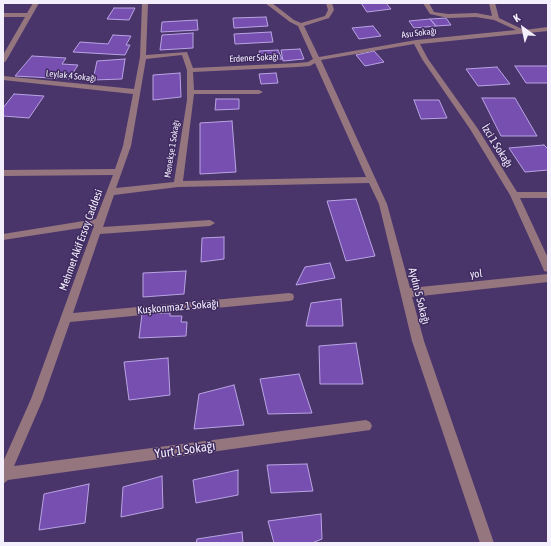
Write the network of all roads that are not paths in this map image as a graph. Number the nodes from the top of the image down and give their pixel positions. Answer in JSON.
{"nodes":[{"id":1,"x":36,"y":3,"type":"edge"},
{"id":2,"x":145,"y":3,"type":"edge"},
{"id":3,"x":268,"y":3,"type":"edge"},
{"id":4,"x":329,"y":3,"type":"edge"},
{"id":5,"x":426,"y":3,"type":"edge"},
{"id":6,"x":492,"y":3,"type":"edge"},
{"id":7,"x":29,"y":15,"type":"junction"},
{"id":8,"x":3,"y":16,"type":"edge"},
{"id":9,"x":496,"y":19,"type":"junction"},
{"id":10,"x":301,"y":25,"type":"junction"},
{"id":11,"x":548,"y":29,"type":"edge"},
{"id":12,"x":524,"y":31,"type":"junction"},
{"id":13,"x":416,"y":42,"type":"junction"},
{"id":14,"x":143,"y":57,"type":"junction"},
{"id":15,"x":317,"y":59,"type":"junction"},
{"id":16,"x":3,"y":61,"type":"edge"},
{"id":17,"x":190,"y":70,"type":"junction"},
{"id":18,"x":3,"y":78,"type":"edge"},
{"id":19,"x":137,"y":92,"type":"junction"},
{"id":20,"x":190,"y":92,"type":"junction"},
{"id":21,"x":259,"y":92,"type":"dead end"},
{"id":22,"x":118,"y":172,"type":"junction"},
{"id":23,"x":3,"y":173,"type":"edge"},
{"id":24,"x":371,"y":180,"type":"junction"},
{"id":25,"x":178,"y":184,"type":"junction"},
{"id":26,"x":111,"y":192,"type":"junction"},
{"id":27,"x":548,"y":194,"type":"edge"},
{"id":28,"x":514,"y":195,"type":"junction"},
{"id":29,"x":210,"y":223,"type":"dead end"},
{"id":30,"x":98,"y":227,"type":"junction"},
{"id":31,"x":3,"y":237,"type":"edge"},
{"id":32,"x":548,"y":268,"type":"edge"},
{"id":33,"x":548,"y":278,"type":"edge"},
{"id":34,"x":406,"y":293,"type":"junction"},
{"id":35,"x":289,"y":297,"type":"dead end"},
{"id":36,"x":66,"y":318,"type":"junction"},
{"id":37,"x":366,"y":426,"type":"dead end"},
{"id":38,"x":4,"y":475,"type":"edge"},
{"id":39,"x":487,"y":543,"type":"edge"}],
"edges":[{"from":1,"to":7,"type":"street"},
{"from":2,"to":14,"type":"street","name":"Mehmet Akif Ersoy Caddesi"},
{"from":3,"to":10,"type":"street"},
{"from":4,"to":10,"type":"street"},
{"from":5,"to":9,"type":"street"},
{"from":6,"to":9,"type":"street"},
{"from":7,"to":8,"type":"street"},
{"from":7,"to":16,"type":"street"},
{"from":9,"to":12,"type":"street"},
{"from":10,"to":15,"type":"street","name":"Aydın 5 Sokağı"},
{"from":11,"to":12,"type":"street","name":"Asu Sokağı"},
{"from":12,"to":13,"type":"street","name":"Asu Sokağı"},
{"from":13,"to":15,"type":"street","name":"Asu Sokağı"},
{"from":13,"to":28,"type":"street","name":"İzci 1 Sokağı"},
{"from":14,"to":17,"type":"street","name":"Menekşe 1 Sokağı"},
{"from":14,"to":19,"type":"street","name":"Mehmet Akif Ersoy Caddesi"},
{"from":15,"to":17,"type":"street","name":"Erdener Sokağı"},
{"from":15,"to":24,"type":"street","name":"Aydın 5 Sokağı"},
{"from":17,"to":20,"type":"street","name":"Menekşe 1 Sokağı"},
{"from":18,"to":19,"type":"street","name":"Leylak 4 Sokağı"},
{"from":19,"to":22,"type":"street","name":"Mehmet Akif Ersoy Caddesi"},
{"from":20,"to":21,"type":"street"},
{"from":20,"to":25,"type":"street","name":"Menekşe 1 Sokağı"},
{"from":22,"to":23,"type":"street"},
{"from":22,"to":26,"type":"street","name":"Mehmet Akif Ersoy Caddesi"},
{"from":24,"to":25,"type":"street"},
{"from":24,"to":34,"type":"street","name":"Aydın 5 Sokağı"},
{"from":25,"to":26,"type":"street","name":"Menekşe 1 Sokağı"},
{"from":26,"to":30,"type":"street","name":"Mehmet Akif Ersoy Caddesi"},
{"from":27,"to":28,"type":"street"},
{"from":28,"to":32,"type":"street","name":"İzci 1 Sokağı"},
{"from":29,"to":30,"type":"street"},
{"from":30,"to":31,"type":"street"},
{"from":30,"to":36,"type":"street","name":"Mehmet Akif Ersoy Caddesi"},
{"from":33,"to":34,"type":"street","name":"yol"},
{"from":34,"to":39,"type":"street","name":"Aydın 5 Sokağı"},
{"from":35,"to":36,"type":"street","name":"Kuşkonmaz 1 Sokağı"},
{"from":36,"to":38,"type":"street","name":"Mehmet Akif Ersoy Caddesi"},
{"from":37,"to":38,"type":"street","name":"Yurt 1 Sokağı"}]}
